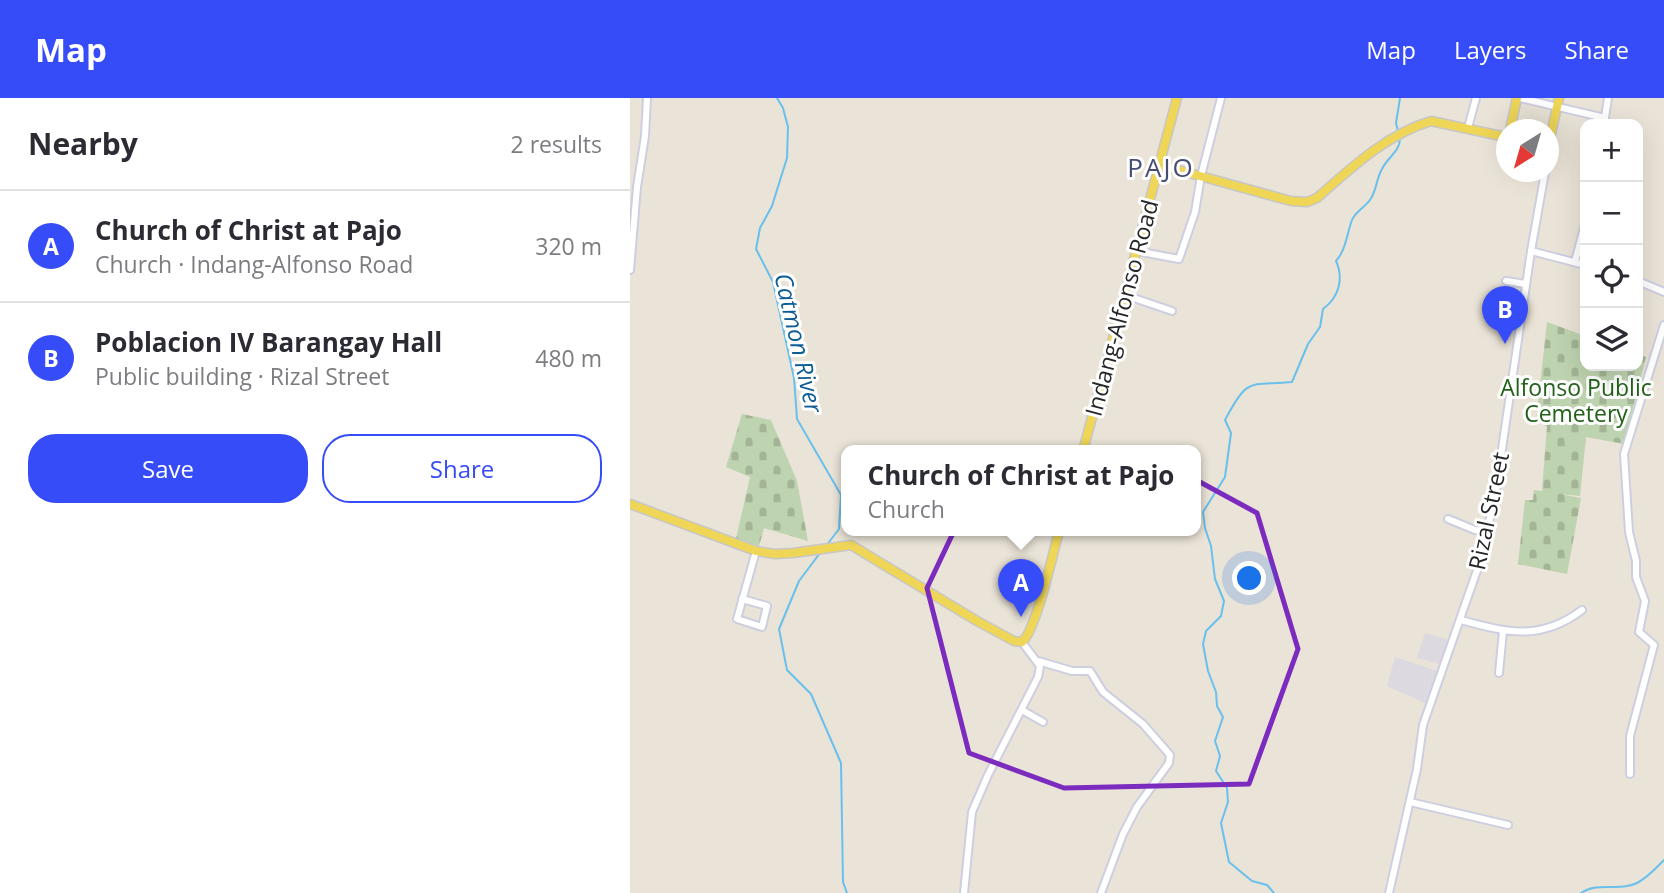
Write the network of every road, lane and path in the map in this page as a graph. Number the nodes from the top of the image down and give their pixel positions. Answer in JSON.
{"nodes":[{"id":1,"x":647,"y":98,"type":"edge"},
{"id":2,"x":1177,"y":98,"type":"edge"},
{"id":3,"x":1221,"y":98,"type":"edge"},
{"id":4,"x":1476,"y":98,"type":"edge"},
{"id":5,"x":1519,"y":98,"type":"edge"},
{"id":6,"x":1559,"y":98,"type":"edge"},
{"id":7,"x":1608,"y":98,"type":"edge"},
{"id":8,"x":1557,"y":108,"type":"junction"},
{"id":9,"x":1513,"y":119,"type":"edge"},
{"id":10,"x":1555,"y":119,"type":"edge"},
{"id":11,"x":1598,"y":119,"type":"edge"},
{"id":12,"x":1605,"y":119,"type":"edge"},
{"id":13,"x":1468,"y":128,"type":"junction"},
{"id":14,"x":1496,"y":134,"type":"edge"},
{"id":15,"x":1160,"y":165,"type":"junction"},
{"id":16,"x":1201,"y":176,"type":"junction"},
{"id":17,"x":1543,"y":182,"type":"edge"},
{"id":18,"x":1580,"y":241,"type":"edge"},
{"id":19,"x":1136,"y":251,"type":"junction"},
{"id":20,"x":1531,"y":251,"type":"junction"},
{"id":21,"x":1574,"y":262,"type":"junction"},
{"id":22,"x":1580,"y":264,"type":"edge"},
{"id":23,"x":630,"y":270,"type":"edge"},
{"id":24,"x":1506,"y":281,"type":"dead end"},
{"id":25,"x":1643,"y":283,"type":"edge"},
{"id":26,"x":1526,"y":284,"type":"junction"},
{"id":27,"x":1664,"y":292,"type":"edge"},
{"id":28,"x":1125,"y":295,"type":"junction"},
{"id":29,"x":1172,"y":311,"type":"dead end"},
{"id":30,"x":1664,"y":325,"type":"edge"},
{"id":31,"x":1085,"y":445,"type":"edge"},
{"id":32,"x":630,"y":504,"type":"edge"},
{"id":33,"x":1448,"y":519,"type":"dead end"},
{"id":34,"x":1487,"y":532,"type":"junction"},
{"id":35,"x":1058,"y":536,"type":"edge"},
{"id":36,"x":756,"y":551,"type":"junction"},
{"id":37,"x":742,"y":599,"type":"junction"},
{"id":38,"x":1583,"y":610,"type":"dead end"},
{"id":39,"x":1461,"y":620,"type":"junction"},
{"id":40,"x":1503,"y":631,"type":"junction"},
{"id":41,"x":1022,"y":642,"type":"junction"},
{"id":42,"x":1038,"y":661,"type":"junction"},
{"id":43,"x":1499,"y":673,"type":"dead end"},
{"id":44,"x":1022,"y":710,"type":"junction"},
{"id":45,"x":1043,"y":722,"type":"dead end"},
{"id":46,"x":1630,"y":774,"type":"dead end"},
{"id":47,"x":1410,"y":802,"type":"junction"},
{"id":48,"x":1508,"y":825,"type":"dead end"},
{"id":49,"x":964,"y":893,"type":"edge"},
{"id":50,"x":1101,"y":893,"type":"edge"},
{"id":51,"x":1389,"y":893,"type":"edge"}],
"edges":[{"from":1,"to":23,"type":"street"},
{"from":2,"to":15,"type":"main road","name":"Indang-Alfonso Road"},
{"from":3,"to":16,"type":"street"},
{"from":4,"to":13,"type":"street"},
{"from":5,"to":8,"type":"street"},
{"from":5,"to":9,"type":"main road"},
{"from":6,"to":8,"type":"main road"},
{"from":7,"to":12,"type":"street"},
{"from":8,"to":10,"type":"main road"},
{"from":8,"to":11,"type":"street"},
{"from":13,"to":14,"type":"main road"},
{"from":13,"to":16,"type":"main road"},
{"from":15,"to":16,"type":"main road"},
{"from":15,"to":19,"type":"main road","name":"Indang-Alfonso Road"},
{"from":16,"to":19,"type":"street"},
{"from":17,"to":20,"type":"street","name":"Rizal Street"},
{"from":18,"to":21,"type":"street"},
{"from":19,"to":28,"type":"main road","name":"Indang-Alfonso Road"},
{"from":20,"to":21,"type":"street"},
{"from":20,"to":26,"type":"street","name":"Rizal Street"},
{"from":21,"to":22,"type":"street"},
{"from":24,"to":26,"type":"street"},
{"from":25,"to":27,"type":"street"},
{"from":26,"to":34,"type":"street","name":"Rizal Street"},
{"from":28,"to":29,"type":"street"},
{"from":28,"to":31,"type":"main road","name":"Indang-Alfonso Road"},
{"from":30,"to":46,"type":"street"},
{"from":32,"to":36,"type":"main road"},
{"from":33,"to":34,"type":"street"},
{"from":34,"to":39,"type":"street","name":"Rizal Street"},
{"from":35,"to":41,"type":"main road"},
{"from":36,"to":37,"type":"street"},
{"from":36,"to":41,"type":"main road"},
{"from":37,"to":37,"type":"street"},
{"from":38,"to":40,"type":"street"},
{"from":39,"to":40,"type":"street"},
{"from":39,"to":47,"type":"street","name":"Rizal Street"},
{"from":40,"to":43,"type":"street"},
{"from":41,"to":42,"type":"street"},
{"from":42,"to":44,"type":"street"},
{"from":42,"to":50,"type":"street"},
{"from":44,"to":45,"type":"street"},
{"from":44,"to":49,"type":"street"},
{"from":47,"to":48,"type":"street"},
{"from":47,"to":51,"type":"street","name":"Rizal Street"}]}
